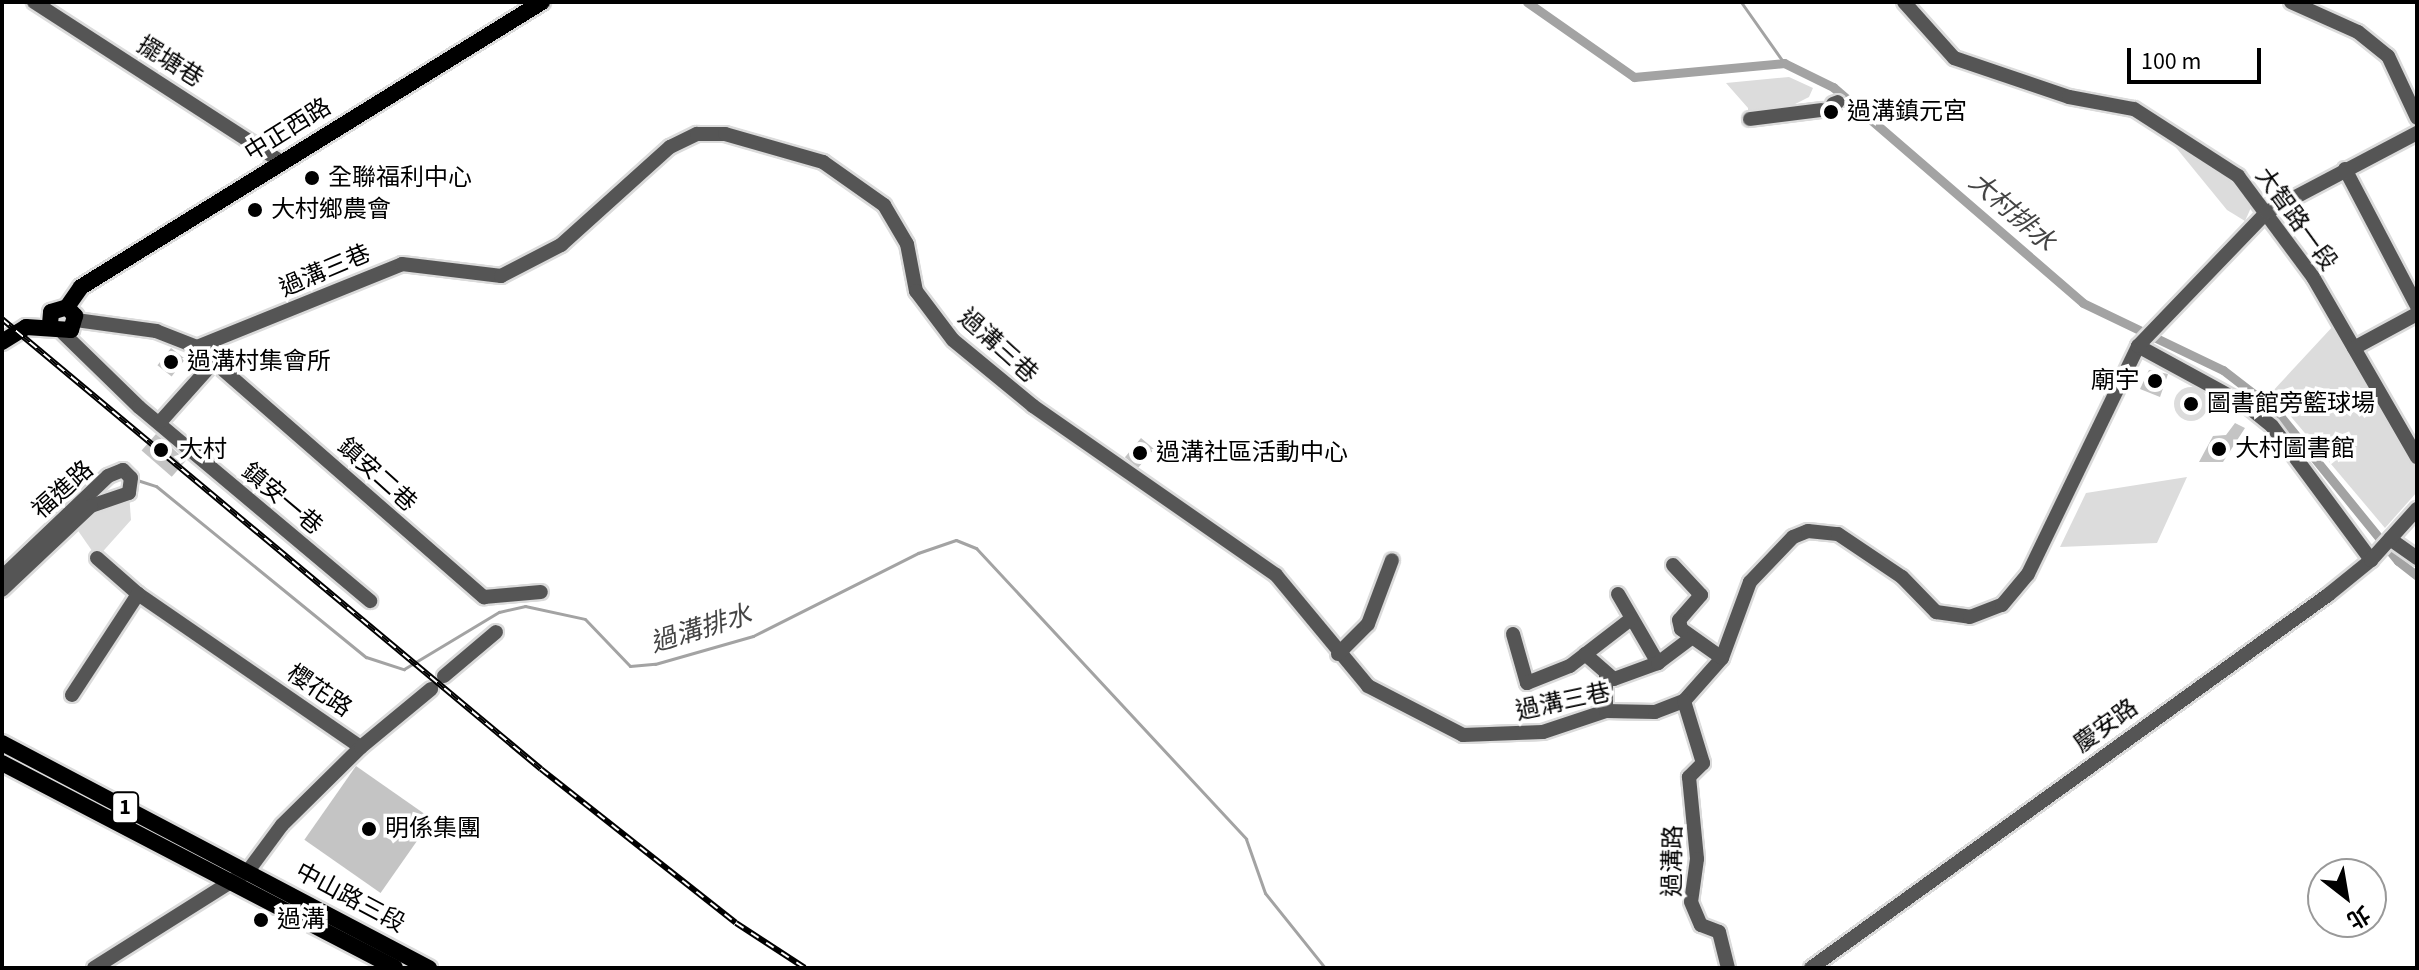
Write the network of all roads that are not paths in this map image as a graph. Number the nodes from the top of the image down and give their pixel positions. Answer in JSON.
{"nodes":[{"id":1,"x":34,"y":2,"type":"edge"},
{"id":2,"x":542,"y":2,"type":"edge"},
{"id":3,"x":1905,"y":2,"type":"edge"},
{"id":4,"x":2291,"y":2,"type":"edge"},
{"id":5,"x":1830,"y":106,"type":"dead end"},
{"id":6,"x":2417,"y":118,"type":"edge"},
{"id":7,"x":1750,"y":119,"type":"dead end"},
{"id":8,"x":2417,"y":133,"type":"edge"},
{"id":9,"x":281,"y":162,"type":"junction"},
{"id":10,"x":2345,"y":169,"type":"junction"},
{"id":11,"x":2267,"y":212,"type":"junction"},
{"id":12,"x":2417,"y":306,"type":"edge"},
{"id":13,"x":71,"y":313,"type":"junction"},
{"id":14,"x":2417,"y":314,"type":"edge"},
{"id":15,"x":56,"y":328,"type":"junction"},
{"id":16,"x":2,"y":342,"type":"edge"},
{"id":17,"x":2138,"y":346,"type":"junction"},
{"id":18,"x":197,"y":347,"type":"junction"},
{"id":19,"x":2354,"y":348,"type":"junction"},
{"id":20,"x":214,"y":362,"type":"junction"},
{"id":21,"x":161,"y":421,"type":"junction"},
{"id":22,"x":2417,"y":457,"type":"edge"},
{"id":23,"x":2417,"y":509,"type":"edge"},
{"id":24,"x":2381,"y":549,"type":"junction"},
{"id":25,"x":97,"y":558,"type":"dead end"},
{"id":26,"x":2417,"y":558,"type":"edge"},
{"id":27,"x":1392,"y":560,"type":"dead end"},
{"id":28,"x":1673,"y":565,"type":"dead end"},
{"id":29,"x":2,"y":577,"type":"edge"},
{"id":30,"x":2,"y":590,"type":"edge"},
{"id":31,"x":541,"y":592,"type":"dead end"},
{"id":32,"x":138,"y":594,"type":"junction"},
{"id":33,"x":1618,"y":594,"type":"dead end"},
{"id":34,"x":370,"y":601,"type":"dead end"},
{"id":35,"x":1631,"y":619,"type":"junction"},
{"id":36,"x":496,"y":632,"type":"dead end"},
{"id":37,"x":1513,"y":634,"type":"dead end"},
{"id":38,"x":1690,"y":639,"type":"junction"},
{"id":39,"x":1338,"y":654,"type":"junction"},
{"id":40,"x":1585,"y":654,"type":"junction"},
{"id":41,"x":1722,"y":658,"type":"junction"},
{"id":42,"x":1658,"y":663,"type":"junction"},
{"id":43,"x":1606,"y":674,"type":"junction"},
{"id":44,"x":444,"y":676,"type":"dead end"},
{"id":45,"x":431,"y":689,"type":"dead end"},
{"id":46,"x":72,"y":695,"type":"dead end"},
{"id":47,"x":1684,"y":701,"type":"junction"},
{"id":48,"x":1606,"y":711,"type":"junction"},
{"id":49,"x":2,"y":743,"type":"edge"},
{"id":50,"x":361,"y":747,"type":"junction"},
{"id":51,"x":2,"y":763,"type":"edge"},
{"id":52,"x":242,"y":876,"type":"junction"},
{"id":53,"x":94,"y":968,"type":"edge"},
{"id":54,"x":395,"y":968,"type":"edge"},
{"id":55,"x":429,"y":968,"type":"edge"},
{"id":56,"x":1728,"y":968,"type":"edge"},
{"id":57,"x":1811,"y":968,"type":"edge"}],
"edges":[{"from":1,"to":9,"type":"street","name":"擺塘巷"},
{"from":2,"to":9,"type":"main road","name":"中正西路"},
{"from":3,"to":11,"type":"street","name":"大智路一段"},
{"from":4,"to":6,"type":"street"},
{"from":5,"to":7,"type":"street"},
{"from":8,"to":10,"type":"street"},
{"from":9,"to":13,"type":"main road","name":"中正西路"},
{"from":10,"to":11,"type":"street"},
{"from":10,"to":12,"type":"street"},
{"from":11,"to":17,"type":"street"},
{"from":11,"to":19,"type":"street","name":"大智路一段"},
{"from":13,"to":15,"type":"main road","name":"中正西路"},
{"from":13,"to":15,"type":"main road","name":"中正西路"},
{"from":13,"to":18,"type":"street"},
{"from":14,"to":19,"type":"street"},
{"from":15,"to":16,"type":"main road","name":"中正西路"},
{"from":15,"to":21,"type":"street","name":"鎮安一巷"},
{"from":17,"to":24,"type":"street"},
{"from":17,"to":41,"type":"street"},
{"from":18,"to":20,"type":"street","name":"鎮安二巷"},
{"from":18,"to":39,"type":"street","name":"過溝三巷"},
{"from":19,"to":22,"type":"street","name":"大智路一段"},
{"from":20,"to":21,"type":"street"},
{"from":20,"to":31,"type":"street","name":"鎮安二巷"},
{"from":21,"to":34,"type":"street","name":"鎮安一巷"},
{"from":23,"to":24,"type":"street","name":"慶安路"},
{"from":24,"to":26,"type":"street"},
{"from":24,"to":57,"type":"street","name":"慶安路"},
{"from":25,"to":32,"type":"street","name":"櫻花路"},
{"from":27,"to":39,"type":"street"},
{"from":28,"to":38,"type":"street"},
{"from":29,"to":30,"type":"street","name":"福進路"},
{"from":32,"to":46,"type":"street"},
{"from":32,"to":50,"type":"street","name":"櫻花路"},
{"from":33,"to":35,"type":"street"},
{"from":35,"to":40,"type":"street"},
{"from":35,"to":42,"type":"street"},
{"from":36,"to":44,"type":"street"},
{"from":37,"to":40,"type":"street"},
{"from":38,"to":41,"type":"street"},
{"from":38,"to":42,"type":"street"},
{"from":39,"to":48,"type":"street","name":"過溝三巷"},
{"from":40,"to":43,"type":"street"},
{"from":41,"to":47,"type":"street"},
{"from":42,"to":43,"type":"street"},
{"from":43,"to":48,"type":"street"},
{"from":45,"to":50,"type":"street"},
{"from":47,"to":48,"type":"street","name":"過溝三巷"},
{"from":47,"to":56,"type":"street","name":"過溝路"},
{"from":49,"to":52,"type":"main road","number":"1"},
{"from":50,"to":52,"type":"street","name":"櫻花路"},
{"from":51,"to":52,"type":"main road","number":"1"},
{"from":52,"to":53,"type":"street"},
{"from":52,"to":54,"type":"main road","name":"中山路三段","number":"1"},
{"from":52,"to":55,"type":"main road","name":"中山路三段","number":"1"}]}
